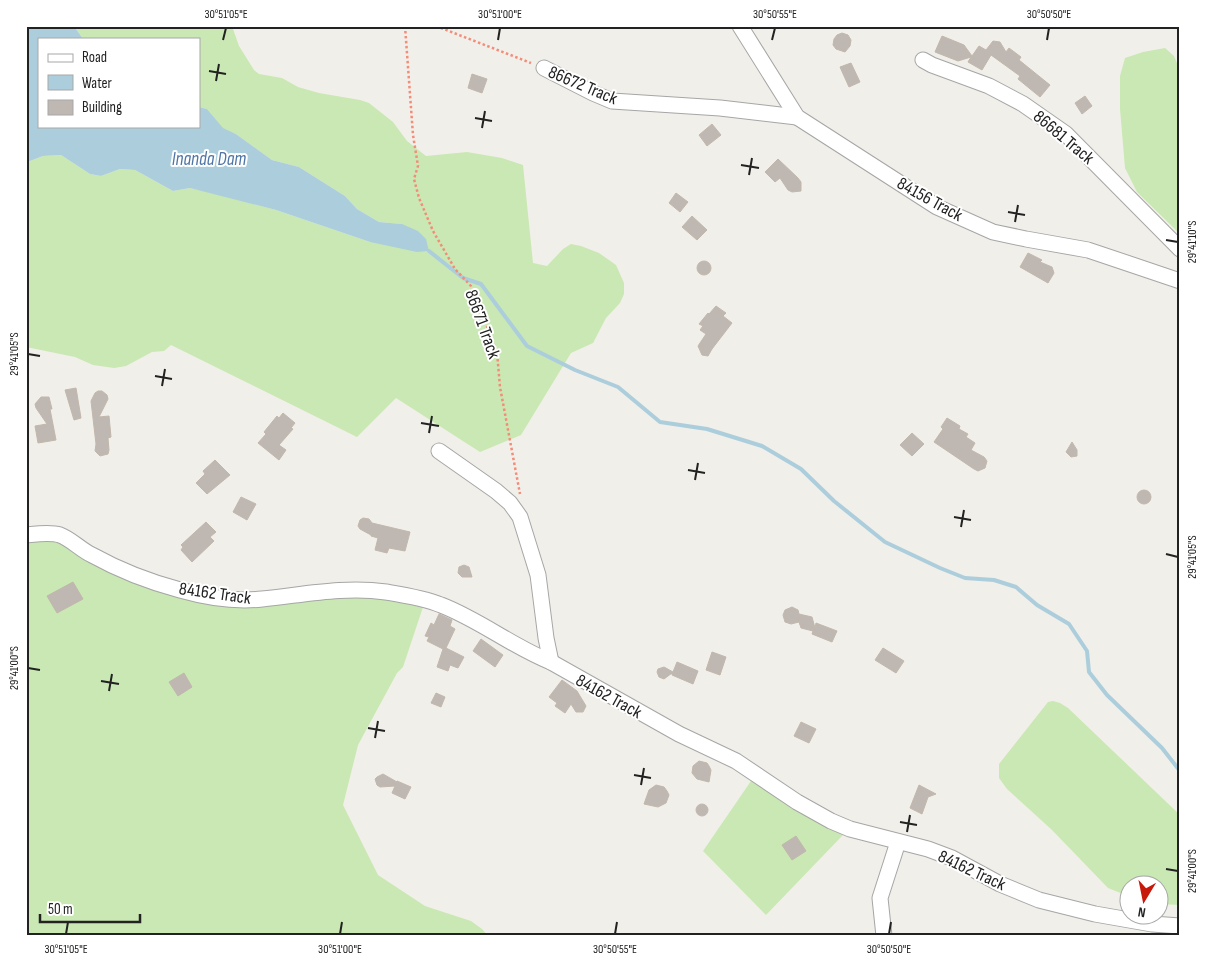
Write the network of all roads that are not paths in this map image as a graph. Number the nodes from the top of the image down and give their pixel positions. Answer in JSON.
{"nodes":[{"id":1,"x":740,"y":26,"type":"edge"},
{"id":2,"x":923,"y":60,"type":"dead end"},
{"id":3,"x":544,"y":68,"type":"road end"},
{"id":4,"x":797,"y":117,"type":"junction"},
{"id":5,"x":1180,"y":249,"type":"edge"},
{"id":6,"x":1180,"y":280,"type":"edge"},
{"id":7,"x":440,"y":451,"type":"dead end"},
{"id":8,"x":26,"y":535,"type":"edge"},
{"id":9,"x":551,"y":662,"type":"junction"},
{"id":10,"x":898,"y":842,"type":"junction"},
{"id":11,"x":1180,"y":926,"type":"edge"},
{"id":12,"x":884,"y":936,"type":"edge"}],
"edges":[{"from":1,"to":4,"type":"street","name":"84156 Track"},
{"from":2,"to":5,"type":"street","name":"86681 Track"},
{"from":3,"to":4,"type":"street","name":"86672 Track"},
{"from":4,"to":6,"type":"street","name":"84156 Track"},
{"from":7,"to":9,"type":"street"},
{"from":8,"to":9,"type":"street","name":"84162 Track"},
{"from":9,"to":10,"type":"street","name":"84162 Track"},
{"from":10,"to":11,"type":"street","name":"84162 Track"},
{"from":10,"to":12,"type":"street"}]}
